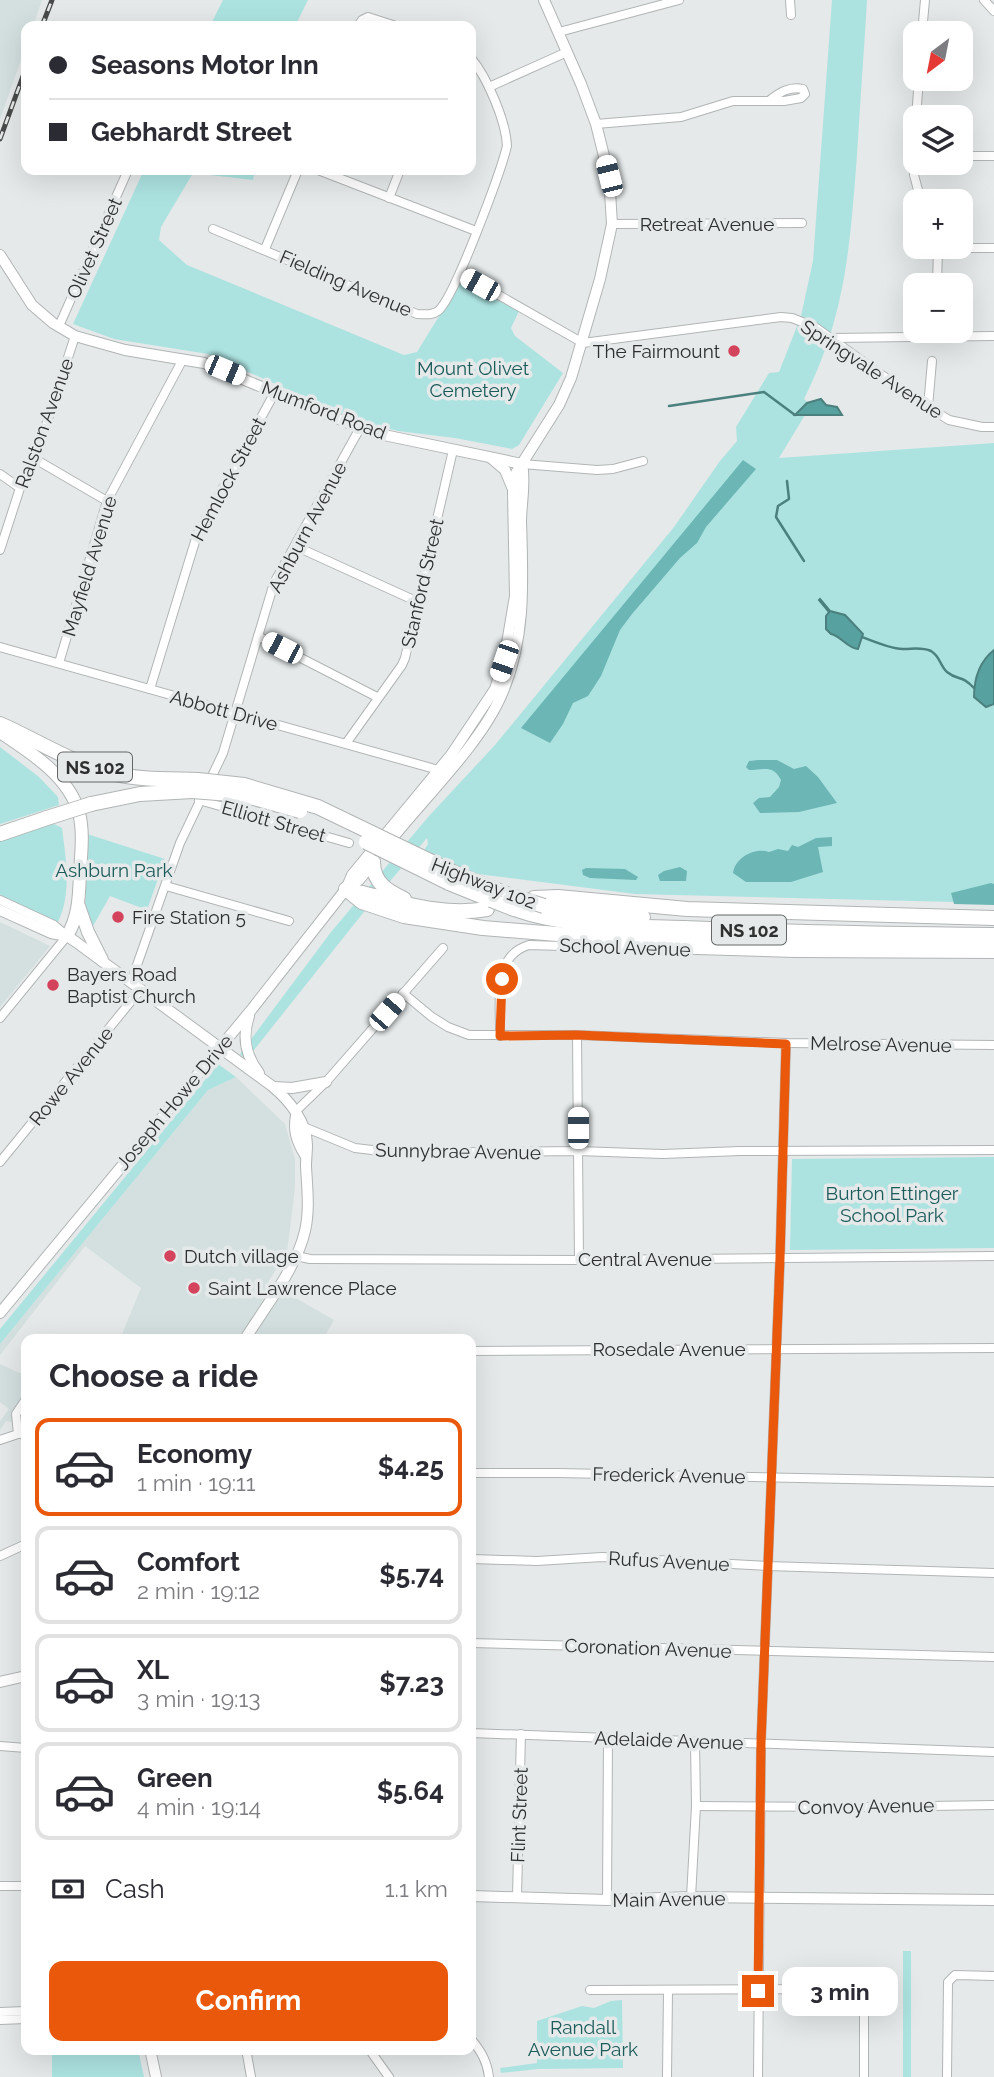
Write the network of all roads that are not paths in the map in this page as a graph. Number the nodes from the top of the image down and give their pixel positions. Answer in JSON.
{"nodes":[{"id":1,"x":544,"y":0,"type":"edge"},
{"id":2,"x":679,"y":0,"type":"edge"},
{"id":3,"x":790,"y":0,"type":"edge"},
{"id":4,"x":925,"y":0,"type":"edge"},
{"id":5,"x":984,"y":0,"type":"edge"},
{"id":6,"x":994,"y":11,"type":"edge"},
{"id":7,"x":791,"y":15,"type":"dead end"},
{"id":8,"x":361,"y":21,"type":"edge"},
{"id":9,"x":380,"y":21,"type":"edge"},
{"id":10,"x":923,"y":21,"type":"edge"},
{"id":11,"x":559,"y":32,"type":"junction"},
{"id":12,"x":568,"y":52,"type":"junction"},
{"id":13,"x":476,"y":66,"type":"edge"},
{"id":14,"x":489,"y":87,"type":"junction"},
{"id":15,"x":770,"y":100,"type":"dead end"},
{"id":16,"x":596,"y":124,"type":"junction"},
{"id":17,"x":973,"y":156,"type":"edge"},
{"id":18,"x":994,"y":156,"type":"edge"},
{"id":19,"x":126,"y":175,"type":"edge"},
{"id":20,"x":296,"y":175,"type":"edge"},
{"id":21,"x":331,"y":175,"type":"edge"},
{"id":22,"x":398,"y":175,"type":"edge"},
{"id":23,"x":389,"y":198,"type":"junction"},
{"id":24,"x":802,"y":223,"type":"dead end"},
{"id":25,"x":612,"y":224,"type":"junction"},
{"id":26,"x":213,"y":229,"type":"dead end"},
{"id":27,"x":476,"y":231,"type":"junction"},
{"id":28,"x":265,"y":248,"type":"junction"},
{"id":29,"x":973,"y":248,"type":"edge"},
{"id":30,"x":994,"y":248,"type":"edge"},
{"id":31,"x":0,"y":255,"type":"edge"},
{"id":32,"x":460,"y":273,"type":"junction"},
{"id":33,"x":59,"y":327,"type":"junction"},
{"id":34,"x":903,"y":335,"type":"edge"},
{"id":35,"x":973,"y":335,"type":"edge"},
{"id":36,"x":75,"y":336,"type":"junction"},
{"id":37,"x":994,"y":336,"type":"edge"},
{"id":38,"x":832,"y":338,"type":"junction"},
{"id":39,"x":583,"y":343,"type":"junction"},
{"id":40,"x":183,"y":359,"type":"junction"},
{"id":41,"x":932,"y":361,"type":"dead end"},
{"id":42,"x":275,"y":391,"type":"junction"},
{"id":43,"x":928,"y":407,"type":"junction"},
{"id":44,"x":994,"y":427,"type":"edge"},
{"id":45,"x":360,"y":428,"type":"junction"},
{"id":46,"x":453,"y":450,"type":"junction"},
{"id":47,"x":489,"y":457,"type":"junction"},
{"id":48,"x":35,"y":460,"type":"junction"},
{"id":49,"x":643,"y":461,"type":"dead end"},
{"id":50,"x":523,"y":464,"type":"junction"},
{"id":51,"x":0,"y":474,"type":"edge"},
{"id":52,"x":20,"y":488,"type":"junction"},
{"id":53,"x":513,"y":492,"type":"junction"},
{"id":54,"x":107,"y":501,"type":"junction"},
{"id":55,"x":295,"y":546,"type":"junction"},
{"id":56,"x":0,"y":550,"type":"edge"},
{"id":57,"x":418,"y":602,"type":"junction"},
{"id":58,"x":258,"y":636,"type":"junction"},
{"id":59,"x":0,"y":647,"type":"edge"},
{"id":60,"x":59,"y":663,"type":"junction"},
{"id":61,"x":150,"y":689,"type":"junction"},
{"id":62,"x":377,"y":697,"type":"junction"},
{"id":63,"x":236,"y":714,"type":"junction"},
{"id":64,"x":0,"y":724,"type":"edge"},
{"id":65,"x":0,"y":732,"type":"edge"},
{"id":66,"x":347,"y":742,"type":"junction"},
{"id":67,"x":443,"y":771,"type":"junction"},
{"id":68,"x":196,"y":790,"type":"junction"},
{"id":69,"x":0,"y":834,"type":"edge"},
{"id":70,"x":349,"y":843,"type":"dead end"},
{"id":71,"x":373,"y":863,"type":"junction"},
{"id":72,"x":453,"y":879,"type":"junction"},
{"id":73,"x":166,"y":886,"type":"junction"},
{"id":74,"x":346,"y":889,"type":"junction"},
{"id":75,"x":0,"y":900,"type":"edge"},
{"id":76,"x":512,"y":902,"type":"junction"},
{"id":77,"x":539,"y":902,"type":"junction"},
{"id":78,"x":489,"y":905,"type":"junction"},
{"id":79,"x":79,"y":906,"type":"junction"},
{"id":80,"x":425,"y":908,"type":"junction"},
{"id":81,"x":0,"y":910,"type":"edge"},
{"id":82,"x":994,"y":918,"type":"edge"},
{"id":83,"x":289,"y":921,"type":"dead end"},
{"id":84,"x":994,"y":925,"type":"edge"},
{"id":85,"x":994,"y":935,"type":"edge"},
{"id":86,"x":66,"y":936,"type":"junction"},
{"id":87,"x":994,"y":945,"type":"edge"},
{"id":88,"x":443,"y":948,"type":"dead end"},
{"id":89,"x":994,"y":954,"type":"edge"},
{"id":90,"x":102,"y":960,"type":"junction"},
{"id":91,"x":131,"y":982,"type":"junction"},
{"id":92,"x":141,"y":989,"type":"junction"},
{"id":93,"x":403,"y":993,"type":"junction"},
{"id":94,"x":252,"y":1009,"type":"junction"},
{"id":95,"x":0,"y":1018,"type":"edge"},
{"id":96,"x":577,"y":1035,"type":"junction"},
{"id":97,"x":500,"y":1036,"type":"junction"},
{"id":98,"x":786,"y":1044,"type":"junction"},
{"id":99,"x":994,"y":1045,"type":"edge"},
{"id":100,"x":219,"y":1048,"type":"junction"},
{"id":101,"x":326,"y":1082,"type":"junction"},
{"id":102,"x":269,"y":1084,"type":"junction"},
{"id":103,"x":296,"y":1114,"type":"junction"},
{"id":104,"x":304,"y":1127,"type":"junction"},
{"id":105,"x":994,"y":1150,"type":"edge"},
{"id":106,"x":578,"y":1152,"type":"junction"},
{"id":107,"x":782,"y":1152,"type":"junction"},
{"id":108,"x":305,"y":1155,"type":"junction"},
{"id":109,"x":0,"y":1162,"type":"edge"},
{"id":110,"x":296,"y":1256,"type":"junction"},
{"id":111,"x":994,"y":1256,"type":"edge"},
{"id":112,"x":780,"y":1258,"type":"junction"},
{"id":113,"x":579,"y":1260,"type":"junction"},
{"id":114,"x":0,"y":1311,"type":"edge"},
{"id":115,"x":248,"y":1334,"type":"edge"},
{"id":116,"x":994,"y":1348,"type":"edge"},
{"id":117,"x":777,"y":1349,"type":"junction"},
{"id":118,"x":476,"y":1351,"type":"edge"},
{"id":119,"x":21,"y":1406,"type":"edge"},
{"id":120,"x":21,"y":1431,"type":"edge"},
{"id":121,"x":21,"y":1434,"type":"edge"},
{"id":122,"x":0,"y":1440,"type":"edge"},
{"id":123,"x":476,"y":1473,"type":"edge"},
{"id":124,"x":772,"y":1477,"type":"junction"},
{"id":125,"x":994,"y":1482,"type":"edge"},
{"id":126,"x":21,"y":1546,"type":"edge"},
{"id":127,"x":0,"y":1556,"type":"edge"},
{"id":128,"x":476,"y":1559,"type":"edge"},
{"id":129,"x":767,"y":1566,"type":"junction"},
{"id":130,"x":994,"y":1573,"type":"edge"},
{"id":131,"x":476,"y":1643,"type":"edge"},
{"id":132,"x":766,"y":1652,"type":"junction"},
{"id":133,"x":994,"y":1657,"type":"edge"},
{"id":134,"x":21,"y":1677,"type":"edge"},
{"id":135,"x":0,"y":1682,"type":"edge"},
{"id":136,"x":476,"y":1733,"type":"edge"},
{"id":137,"x":521,"y":1734,"type":"junction"},
{"id":138,"x":608,"y":1739,"type":"junction"},
{"id":139,"x":695,"y":1742,"type":"junction"},
{"id":140,"x":761,"y":1743,"type":"junction"},
{"id":141,"x":0,"y":1746,"type":"edge"},
{"id":142,"x":21,"y":1748,"type":"edge"},
{"id":143,"x":994,"y":1752,"type":"edge"},
{"id":144,"x":994,"y":1805,"type":"edge"},
{"id":145,"x":696,"y":1806,"type":"junction"},
{"id":146,"x":761,"y":1807,"type":"junction"},
{"id":147,"x":0,"y":1886,"type":"edge"},
{"id":148,"x":21,"y":1886,"type":"edge"},
{"id":149,"x":476,"y":1896,"type":"edge"},
{"id":150,"x":517,"y":1896,"type":"junction"},
{"id":151,"x":691,"y":1897,"type":"junction"},
{"id":152,"x":759,"y":1898,"type":"junction"},
{"id":153,"x":607,"y":1900,"type":"junction"},
{"id":154,"x":994,"y":1900,"type":"edge"},
{"id":155,"x":994,"y":1976,"type":"edge"},
{"id":156,"x":590,"y":1990,"type":"dead end"},
{"id":157,"x":668,"y":1991,"type":"junction"},
{"id":158,"x":758,"y":1991,"type":"junction"},
{"id":159,"x":21,"y":2011,"type":"edge"},
{"id":160,"x":0,"y":2012,"type":"edge"},
{"id":161,"x":21,"y":2019,"type":"edge"},
{"id":162,"x":0,"y":2020,"type":"edge"},
{"id":163,"x":476,"y":2045,"type":"edge"},
{"id":164,"x":151,"y":2055,"type":"edge"},
{"id":165,"x":247,"y":2055,"type":"edge"},
{"id":166,"x":373,"y":2055,"type":"edge"},
{"id":167,"x":156,"y":2077,"type":"edge"},
{"id":168,"x":251,"y":2077,"type":"edge"},
{"id":169,"x":389,"y":2077,"type":"edge"},
{"id":170,"x":489,"y":2077,"type":"edge"},
{"id":171,"x":667,"y":2077,"type":"edge"},
{"id":172,"x":758,"y":2077,"type":"edge"},
{"id":173,"x":864,"y":2077,"type":"edge"},
{"id":174,"x":947,"y":2077,"type":"edge"}],
"edges":[{"from":1,"to":11,"type":"main road","name":"Joseph Howe Drive"},
{"from":2,"to":11,"type":"street"},
{"from":3,"to":7,"type":"street"},
{"from":4,"to":10,"type":"street"},
{"from":5,"to":6,"type":"street"},
{"from":8,"to":9,"type":"street"},
{"from":11,"to":12,"type":"main road","name":"Joseph Howe Drive"},
{"from":12,"to":14,"type":"street"},
{"from":12,"to":16,"type":"main road","name":"Joseph Howe Drive"},
{"from":13,"to":14,"type":"street"},
{"from":14,"to":27,"type":"street"},
{"from":15,"to":16,"type":"street"},
{"from":16,"to":25,"type":"main road","name":"Joseph Howe Drive"},
{"from":17,"to":18,"type":"street"},
{"from":19,"to":33,"type":"street","name":"Olivet Street"},
{"from":20,"to":28,"type":"street"},
{"from":21,"to":23,"type":"street"},
{"from":22,"to":23,"type":"street"},
{"from":23,"to":27,"type":"street"},
{"from":24,"to":25,"type":"street","name":"Retreat Avenue"},
{"from":25,"to":39,"type":"main road","name":"Joseph Howe Drive"},
{"from":26,"to":28,"type":"street","name":"Fielding Avenue"},
{"from":27,"to":32,"type":"street"},
{"from":28,"to":32,"type":"street","name":"Fielding Avenue"},
{"from":29,"to":30,"type":"street"},
{"from":31,"to":33,"type":"main road","name":"Mumford Road"},
{"from":32,"to":39,"type":"street"},
{"from":33,"to":36,"type":"main road","name":"Mumford Road"},
{"from":34,"to":38,"type":"street"},
{"from":35,"to":37,"type":"street"},
{"from":36,"to":40,"type":"main road","name":"Mumford Road"},
{"from":36,"to":48,"type":"street","name":"Ralston Avenue"},
{"from":38,"to":39,"type":"street","name":"Springvale Avenue"},
{"from":38,"to":43,"type":"street","name":"Springvale Avenue"},
{"from":39,"to":50,"type":"main road","name":"Joseph Howe Drive"},
{"from":40,"to":42,"type":"main road","name":"Mumford Road"},
{"from":40,"to":54,"type":"street","name":"Mayfield Avenue"},
{"from":41,"to":43,"type":"street"},
{"from":42,"to":45,"type":"main road","name":"Mumford Road"},
{"from":42,"to":61,"type":"street","name":"Hemlock Street"},
{"from":43,"to":44,"type":"street","name":"Springvale Avenue"},
{"from":45,"to":46,"type":"main road","name":"Mumford Road"},
{"from":45,"to":55,"type":"street","name":"Ashburn Avenue"},
{"from":46,"to":47,"type":"main road","name":"Mumford Road"},
{"from":46,"to":57,"type":"street","name":"Stanford Street"},
{"from":47,"to":50,"type":"main road","name":"Mumford Road"},
{"from":47,"to":53,"type":"main road"},
{"from":48,"to":52,"type":"street","name":"Ralston Avenue"},
{"from":48,"to":54,"type":"street"},
{"from":49,"to":50,"type":"street"},
{"from":50,"to":53,"type":"main road","name":"Joseph Howe Drive"},
{"from":50,"to":67,"type":"main road","name":"Joseph Howe Drive"},
{"from":51,"to":52,"type":"street"},
{"from":52,"to":56,"type":"street","name":"Ralston Avenue"},
{"from":53,"to":67,"type":"main road","name":"Joseph Howe Drive"},
{"from":54,"to":60,"type":"street","name":"Mayfield Avenue"},
{"from":55,"to":57,"type":"street"},
{"from":55,"to":58,"type":"street","name":"Ashburn Avenue"},
{"from":57,"to":62,"type":"street","name":"Stanford Street"},
{"from":58,"to":62,"type":"street"},
{"from":58,"to":63,"type":"street","name":"Ashburn Avenue"},
{"from":59,"to":60,"type":"street","name":"Abbott Drive"},
{"from":60,"to":61,"type":"street","name":"Abbott Drive"},
{"from":61,"to":63,"type":"street","name":"Abbott Drive"},
{"from":62,"to":66,"type":"street","name":"Stanford Street"},
{"from":63,"to":66,"type":"street","name":"Abbott Drive"},
{"from":63,"to":68,"type":"street","name":"Ashburn Avenue"},
{"from":64,"to":68,"type":"highway","name":"Highway 102","number":"NS 102"},
{"from":65,"to":79,"type":"main road"},
{"from":66,"to":67,"type":"street","name":"Abbott Drive"},
{"from":67,"to":71,"type":"main road","name":"Joseph Howe Drive"},
{"from":67,"to":74,"type":"main road","name":"Joseph Howe Drive"},
{"from":68,"to":69,"type":"highway","name":"Highway 102","number":"NS 102","bridge":true},
{"from":68,"to":70,"type":"street","name":"Elliott Street"},
{"from":68,"to":72,"type":"highway","name":"Highway 102","number":"NS 102","bridge":true},
{"from":68,"to":73,"type":"street","name":"Ashburn Avenue"},
{"from":71,"to":74,"type":"main road","name":"Joseph Howe Drive"},
{"from":71,"to":80,"type":"highway"},
{"from":72,"to":76,"type":"highway","name":"Highway 102","number":"NS 102"},
{"from":72,"to":78,"type":"highway","name":"Highway 102","number":"NS 102"},
{"from":73,"to":83,"type":"street"},
{"from":73,"to":91,"type":"street","name":"Ashburn Avenue"},
{"from":74,"to":80,"type":"highway"},
{"from":74,"to":87,"type":"highway"},
{"from":74,"to":94,"type":"main road","name":"Joseph Howe Drive"},
{"from":75,"to":86,"type":"street"},
{"from":76,"to":77,"type":"highway","name":"Highway 102","number":"NS 102","bridge":true},
{"from":76,"to":78,"type":"highway","name":"Highway 102","number":"NS 102","bridge":true},
{"from":76,"to":85,"type":"highway","name":"Highway 102","number":"NS 102"},
{"from":77,"to":82,"type":"highway"},
{"from":77,"to":84,"type":"highway","name":"Highway 102","number":"NS 102"},
{"from":78,"to":80,"type":"highway"},
{"from":79,"to":86,"type":"main road"},
{"from":79,"to":90,"type":"main road"},
{"from":81,"to":86,"type":"main road"},
{"from":86,"to":90,"type":"main road"},
{"from":86,"to":95,"type":"street"},
{"from":88,"to":93,"type":"street"},
{"from":89,"to":97,"type":"street","name":"School Avenue"},
{"from":90,"to":91,"type":"main road"},
{"from":91,"to":92,"type":"main road"},
{"from":92,"to":100,"type":"main road"},
{"from":92,"to":109,"type":"street","name":"Rowe Avenue"},
{"from":93,"to":97,"type":"street","name":"Melrose Avenue"},
{"from":93,"to":101,"type":"street"},
{"from":94,"to":100,"type":"main road","name":"Joseph Howe Drive"},
{"from":94,"to":102,"type":"main road"},
{"from":96,"to":97,"type":"street","name":"Melrose Avenue"},
{"from":96,"to":98,"type":"street","name":"Melrose Avenue"},
{"from":96,"to":106,"type":"street"},
{"from":98,"to":99,"type":"street","name":"Melrose Avenue"},
{"from":98,"to":107,"type":"street"},
{"from":100,"to":102,"type":"main road"},
{"from":100,"to":114,"type":"main road","name":"Joseph Howe Drive"},
{"from":101,"to":102,"type":"main road"},
{"from":101,"to":103,"type":"street"},
{"from":102,"to":103,"type":"main road"},
{"from":103,"to":104,"type":"main road"},
{"from":103,"to":108,"type":"main road"},
{"from":104,"to":106,"type":"street","name":"Sunnybrae Avenue"},
{"from":104,"to":108,"type":"main road"},
{"from":105,"to":107,"type":"street","name":"Sunnybrae Avenue"},
{"from":106,"to":107,"type":"street","name":"Sunnybrae Avenue"},
{"from":106,"to":113,"type":"street"},
{"from":107,"to":112,"type":"street"},
{"from":108,"to":110,"type":"main road"},
{"from":110,"to":113,"type":"street","name":"Central Avenue"},
{"from":110,"to":115,"type":"main road"},
{"from":111,"to":112,"type":"street","name":"Central Avenue"},
{"from":112,"to":113,"type":"street","name":"Central Avenue"},
{"from":112,"to":117,"type":"street"},
{"from":116,"to":117,"type":"street","name":"Rosedale Avenue"},
{"from":117,"to":118,"type":"street","name":"Rosedale Avenue"},
{"from":117,"to":124,"type":"street"},
{"from":119,"to":120,"type":"street"},
{"from":121,"to":122,"type":"street"},
{"from":123,"to":124,"type":"street","name":"Frederick Avenue"},
{"from":124,"to":125,"type":"street","name":"Frederick Avenue"},
{"from":124,"to":129,"type":"street"},
{"from":126,"to":127,"type":"street"},
{"from":128,"to":129,"type":"street","name":"Rufus Avenue"},
{"from":129,"to":130,"type":"street","name":"Rufus Avenue"},
{"from":129,"to":132,"type":"street"},
{"from":131,"to":132,"type":"street","name":"Coronation Avenue"},
{"from":132,"to":133,"type":"street","name":"Coronation Avenue"},
{"from":132,"to":140,"type":"street"},
{"from":134,"to":135,"type":"main road"},
{"from":136,"to":137,"type":"street","name":"Adelaide Avenue"},
{"from":137,"to":138,"type":"street","name":"Adelaide Avenue"},
{"from":137,"to":150,"type":"street","name":"Flint Street"},
{"from":138,"to":139,"type":"street","name":"Adelaide Avenue"},
{"from":138,"to":153,"type":"street"},
{"from":139,"to":140,"type":"street","name":"Adelaide Avenue"},
{"from":139,"to":145,"type":"street"},
{"from":140,"to":143,"type":"street","name":"Adelaide Avenue"},
{"from":140,"to":146,"type":"street"},
{"from":141,"to":142,"type":"street"},
{"from":144,"to":146,"type":"street","name":"Convoy Avenue"},
{"from":145,"to":146,"type":"street","name":"Convoy Avenue"},
{"from":145,"to":151,"type":"street"},
{"from":146,"to":152,"type":"street"},
{"from":147,"to":148,"type":"street"},
{"from":149,"to":150,"type":"main road","name":"Main Avenue"},
{"from":150,"to":153,"type":"main road","name":"Main Avenue"},
{"from":151,"to":152,"type":"main road","name":"Main Avenue"},
{"from":151,"to":153,"type":"main road","name":"Main Avenue"},
{"from":152,"to":154,"type":"main road","name":"Main Avenue"},
{"from":152,"to":158,"type":"street"},
{"from":155,"to":174,"type":"street"},
{"from":156,"to":157,"type":"street"},
{"from":157,"to":158,"type":"street"},
{"from":157,"to":171,"type":"street"},
{"from":158,"to":172,"type":"street"},
{"from":158,"to":173,"type":"street"},
{"from":159,"to":160,"type":"street"},
{"from":161,"to":162,"type":"street"},
{"from":163,"to":170,"type":"street"},
{"from":164,"to":167,"type":"main road"},
{"from":165,"to":168,"type":"street"},
{"from":166,"to":169,"type":"street"}]}
